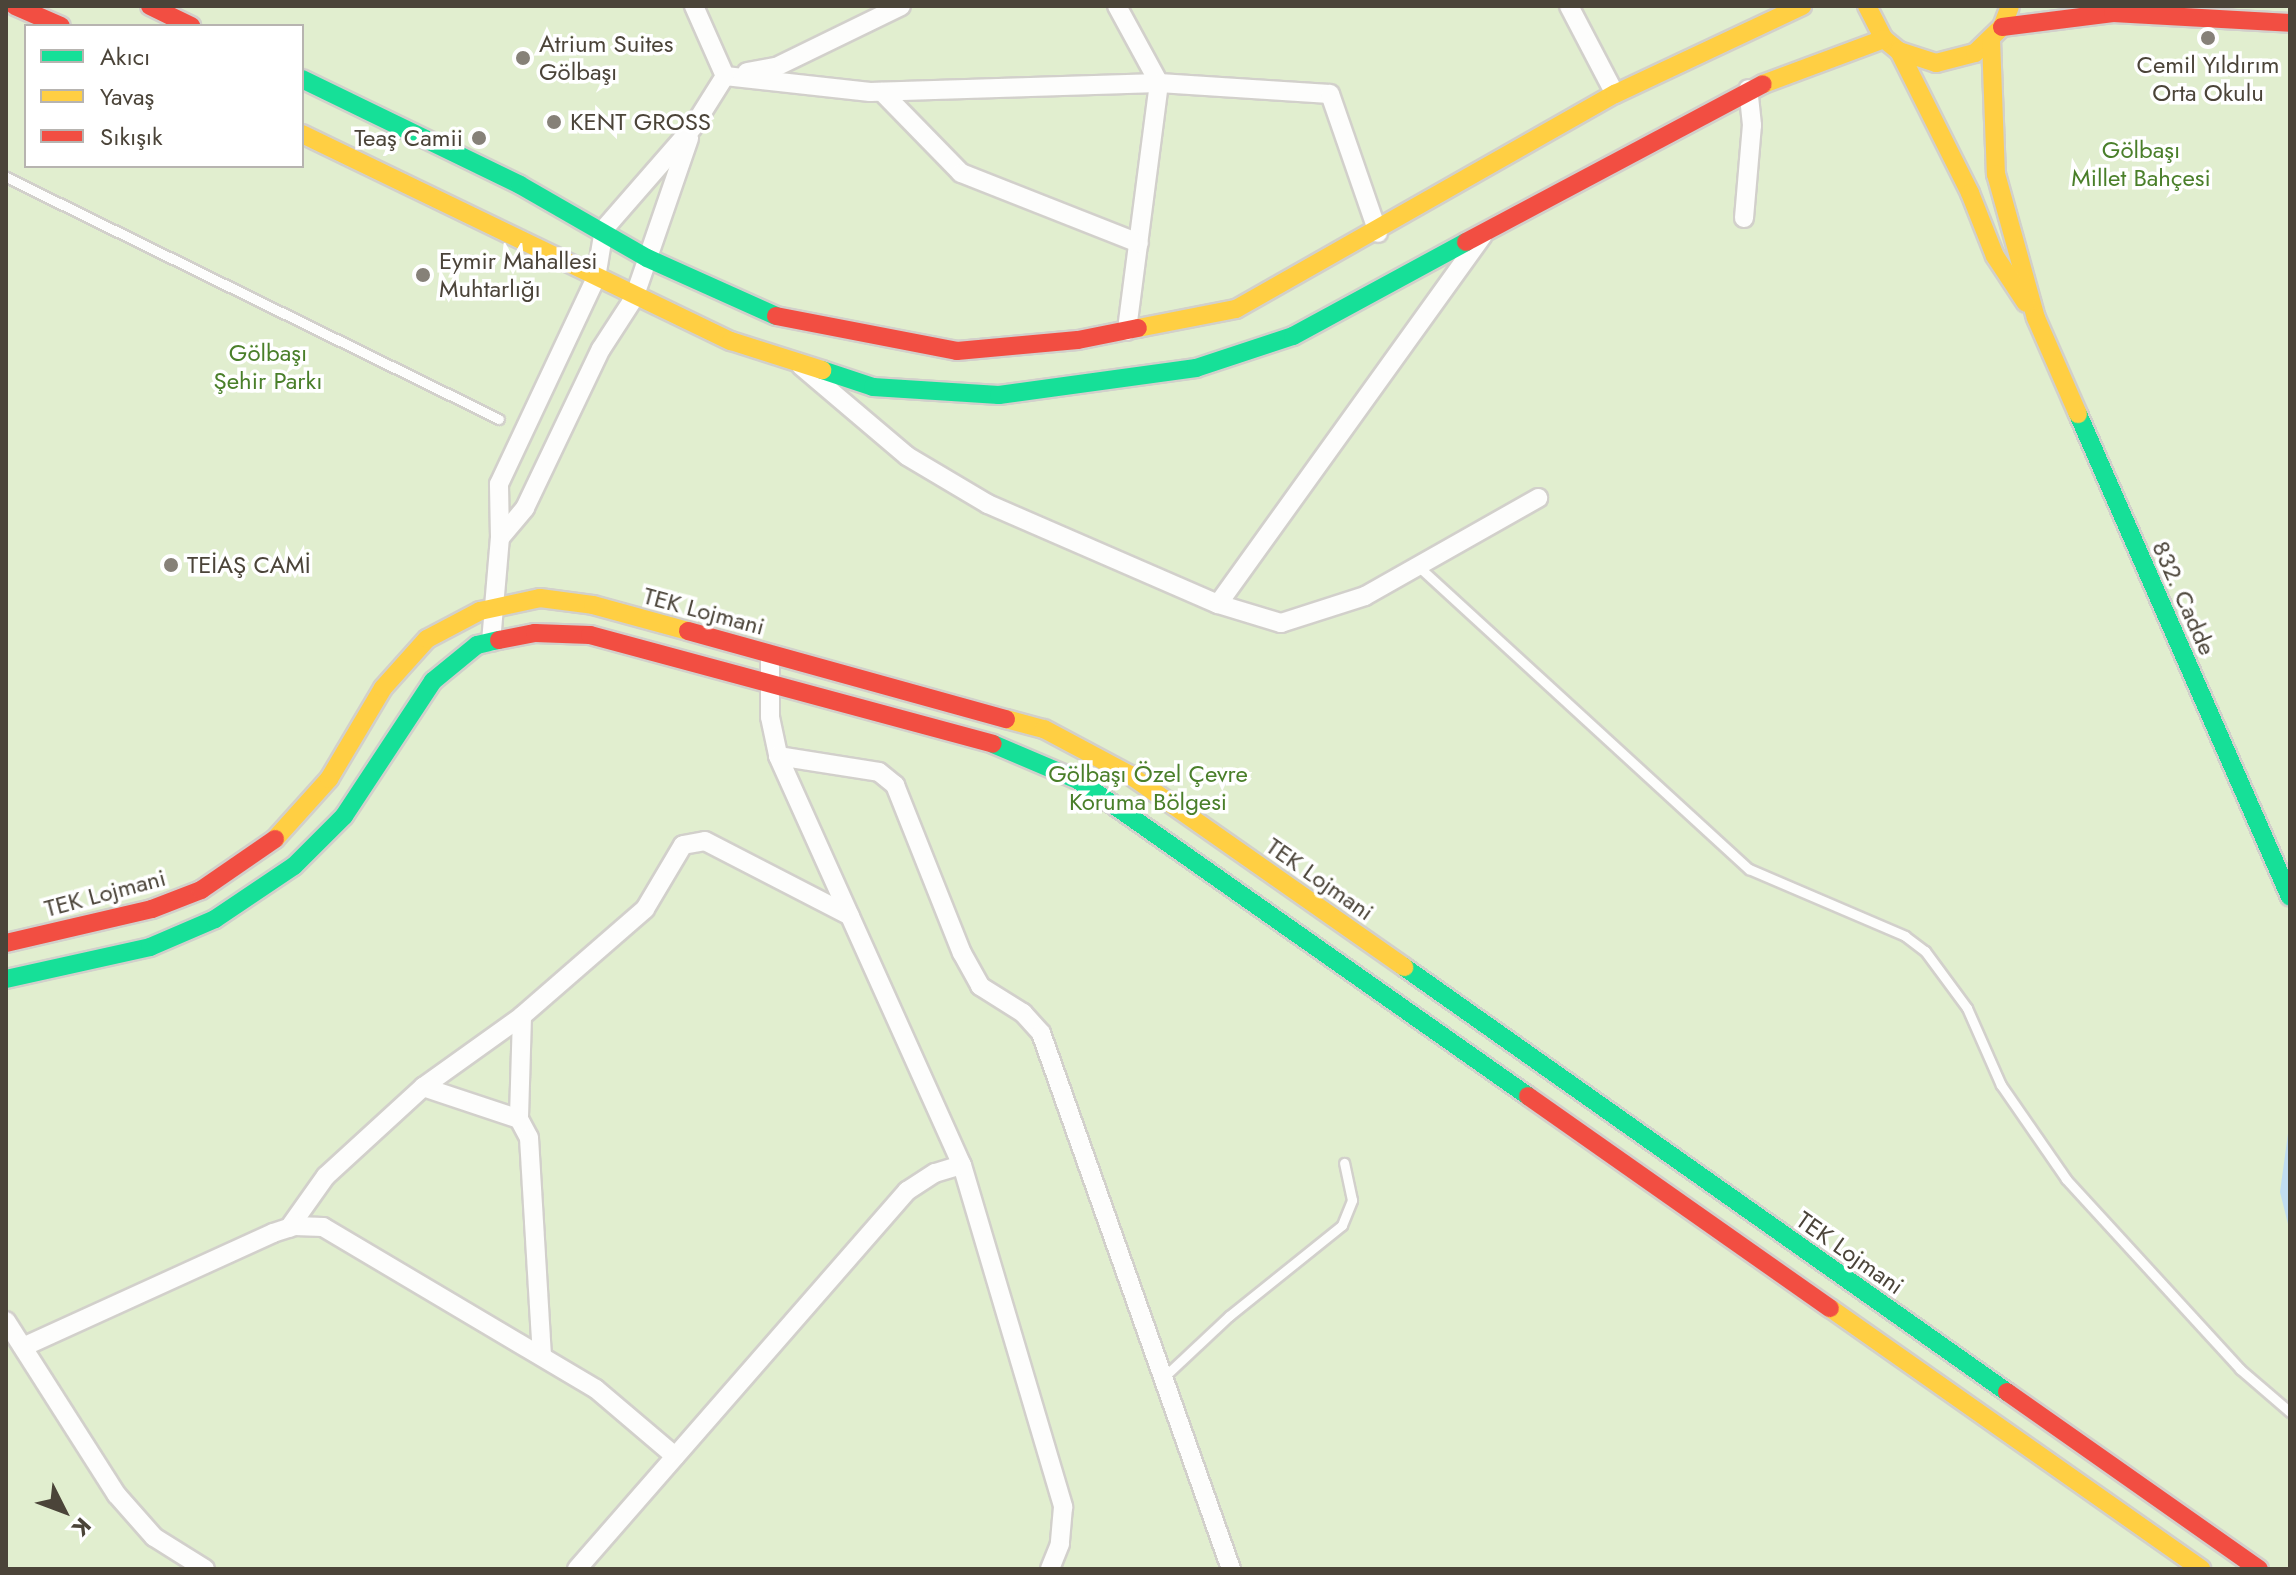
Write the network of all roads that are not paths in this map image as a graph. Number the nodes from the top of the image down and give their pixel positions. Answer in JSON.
{"nodes":[{"id":1,"x":15,"y":6,"type":"edge"},
{"id":2,"x":151,"y":6,"type":"edge"},
{"id":3,"x":694,"y":6,"type":"edge"},
{"id":4,"x":901,"y":6,"type":"edge"},
{"id":5,"x":1117,"y":6,"type":"edge"},
{"id":6,"x":1569,"y":6,"type":"edge"},
{"id":7,"x":1802,"y":6,"type":"edge"},
{"id":8,"x":1867,"y":6,"type":"edge"},
{"id":9,"x":2010,"y":6,"type":"edge"},
{"id":10,"x":2290,"y":23,"type":"edge"},
{"id":11,"x":56,"y":24,"type":"edge"},
{"id":12,"x":187,"y":24,"type":"edge"},
{"id":13,"x":1996,"y":34,"type":"junction"},
{"id":14,"x":1884,"y":39,"type":"junction"},
{"id":15,"x":1899,"y":51,"type":"junction"},
{"id":16,"x":725,"y":76,"type":"junction"},
{"id":17,"x":304,"y":80,"type":"edge"},
{"id":18,"x":1159,"y":83,"type":"junction"},
{"id":19,"x":1748,"y":89,"type":"junction"},
{"id":20,"x":882,"y":92,"type":"junction"},
{"id":21,"x":1615,"y":94,"type":"junction"},
{"id":22,"x":693,"y":127,"type":"junction"},
{"id":23,"x":304,"y":135,"type":"edge"},
{"id":24,"x":6,"y":177,"type":"edge"},
{"id":25,"x":1744,"y":218,"type":"dead end"},
{"id":26,"x":604,"y":229,"type":"junction"},
{"id":27,"x":1378,"y":233,"type":"junction"},
{"id":28,"x":1485,"y":233,"type":"junction"},
{"id":29,"x":1139,"y":243,"type":"junction"},
{"id":30,"x":647,"y":258,"type":"junction"},
{"id":31,"x":596,"y":278,"type":"junction"},
{"id":32,"x":634,"y":298,"type":"junction"},
{"id":33,"x":2036,"y":318,"type":"junction"},
{"id":34,"x":1127,"y":331,"type":"junction"},
{"id":35,"x":796,"y":362,"type":"junction"},
{"id":36,"x":499,"y":419,"type":"dead end"},
{"id":37,"x":1538,"y":498,"type":"dead end"},
{"id":38,"x":500,"y":538,"type":"junction"},
{"id":39,"x":1418,"y":566,"type":"junction"},
{"id":40,"x":1218,"y":604,"type":"junction"},
{"id":41,"x":493,"y":608,"type":"junction"},
{"id":42,"x":491,"y":642,"type":"junction"},
{"id":43,"x":770,"y":654,"type":"junction"},
{"id":44,"x":768,"y":683,"type":"junction"},
{"id":45,"x":778,"y":756,"type":"junction"},
{"id":46,"x":2290,"y":897,"type":"edge"},
{"id":47,"x":850,"y":916,"type":"junction"},
{"id":48,"x":6,"y":943,"type":"edge"},
{"id":49,"x":6,"y":979,"type":"edge"},
{"id":50,"x":522,"y":1016,"type":"junction"},
{"id":51,"x":423,"y":1087,"type":"junction"},
{"id":52,"x":519,"y":1119,"type":"junction"},
{"id":53,"x":1344,"y":1163,"type":"dead end"},
{"id":54,"x":962,"y":1165,"type":"junction"},
{"id":55,"x":289,"y":1228,"type":"junction"},
{"id":56,"x":6,"y":1321,"type":"edge"},
{"id":57,"x":23,"y":1347,"type":"junction"},
{"id":58,"x":542,"y":1354,"type":"junction"},
{"id":59,"x":1164,"y":1377,"type":"junction"},
{"id":60,"x":2290,"y":1412,"type":"edge"},
{"id":61,"x":675,"y":1456,"type":"junction"},
{"id":62,"x":195,"y":1567,"type":"edge"},
{"id":63,"x":577,"y":1569,"type":"edge"},
{"id":64,"x":1050,"y":1569,"type":"edge"},
{"id":65,"x":1231,"y":1569,"type":"edge"},
{"id":66,"x":2202,"y":1569,"type":"edge"},
{"id":67,"x":2259,"y":1569,"type":"edge"}],
"edges":[{"from":1,"to":11,"type":"street"},
{"from":2,"to":12,"type":"street"},
{"from":3,"to":16,"type":"street"},
{"from":4,"to":16,"type":"street"},
{"from":5,"to":18,"type":"street"},
{"from":6,"to":21,"type":"street"},
{"from":7,"to":21,"type":"street"},
{"from":8,"to":14,"type":"street"},
{"from":9,"to":13,"type":"street"},
{"from":10,"to":13,"type":"street"},
{"from":13,"to":15,"type":"street"},
{"from":13,"to":33,"type":"street","name":"832. Cadde"},
{"from":14,"to":15,"type":"street"},
{"from":14,"to":19,"type":"street"},
{"from":15,"to":33,"type":"street","name":"832. Cadde"},
{"from":16,"to":20,"type":"street"},
{"from":16,"to":22,"type":"street"},
{"from":17,"to":26,"type":"street"},
{"from":18,"to":20,"type":"street"},
{"from":18,"to":27,"type":"street"},
{"from":18,"to":29,"type":"street"},
{"from":19,"to":25,"type":"street"},
{"from":19,"to":28,"type":"street"},
{"from":20,"to":29,"type":"street"},
{"from":21,"to":27,"type":"street"},
{"from":22,"to":26,"type":"street"},
{"from":22,"to":30,"type":"street"},
{"from":23,"to":31,"type":"street"},
{"from":24,"to":36,"type":"lane"},
{"from":26,"to":30,"type":"street"},
{"from":26,"to":31,"type":"street"},
{"from":27,"to":34,"type":"street"},
{"from":28,"to":35,"type":"street"},
{"from":28,"to":40,"type":"street"},
{"from":29,"to":34,"type":"street"},
{"from":30,"to":32,"type":"street"},
{"from":30,"to":34,"type":"street"},
{"from":31,"to":32,"type":"street"},
{"from":31,"to":38,"type":"street"},
{"from":32,"to":35,"type":"street"},
{"from":32,"to":38,"type":"street"},
{"from":33,"to":46,"type":"street","name":"832. Cadde"},
{"from":35,"to":40,"type":"street"},
{"from":37,"to":39,"type":"street"},
{"from":38,"to":41,"type":"street"},
{"from":39,"to":40,"type":"street"},
{"from":39,"to":60,"type":"lane"},
{"from":41,"to":42,"type":"street"},
{"from":41,"to":43,"type":"street","name":"TEK Lojmani"},
{"from":41,"to":48,"type":"street","name":"TEK Lojmani"},
{"from":42,"to":44,"type":"street"},
{"from":42,"to":49,"type":"street"},
{"from":43,"to":44,"type":"street"},
{"from":43,"to":67,"type":"street","name":"TEK Lojmani"},
{"from":44,"to":45,"type":"street"},
{"from":44,"to":66,"type":"street"},
{"from":45,"to":47,"type":"street"},
{"from":45,"to":59,"type":"street"},
{"from":47,"to":50,"type":"street"},
{"from":47,"to":54,"type":"street"},
{"from":50,"to":51,"type":"street"},
{"from":50,"to":52,"type":"street"},
{"from":51,"to":52,"type":"street"},
{"from":51,"to":55,"type":"street"},
{"from":52,"to":58,"type":"street"},
{"from":53,"to":59,"type":"lane"},
{"from":54,"to":61,"type":"street"},
{"from":54,"to":64,"type":"street"},
{"from":55,"to":57,"type":"street"},
{"from":55,"to":58,"type":"street"},
{"from":56,"to":57,"type":"street"},
{"from":57,"to":62,"type":"street"},
{"from":58,"to":61,"type":"street"},
{"from":59,"to":65,"type":"street"},
{"from":61,"to":63,"type":"street"}]}
